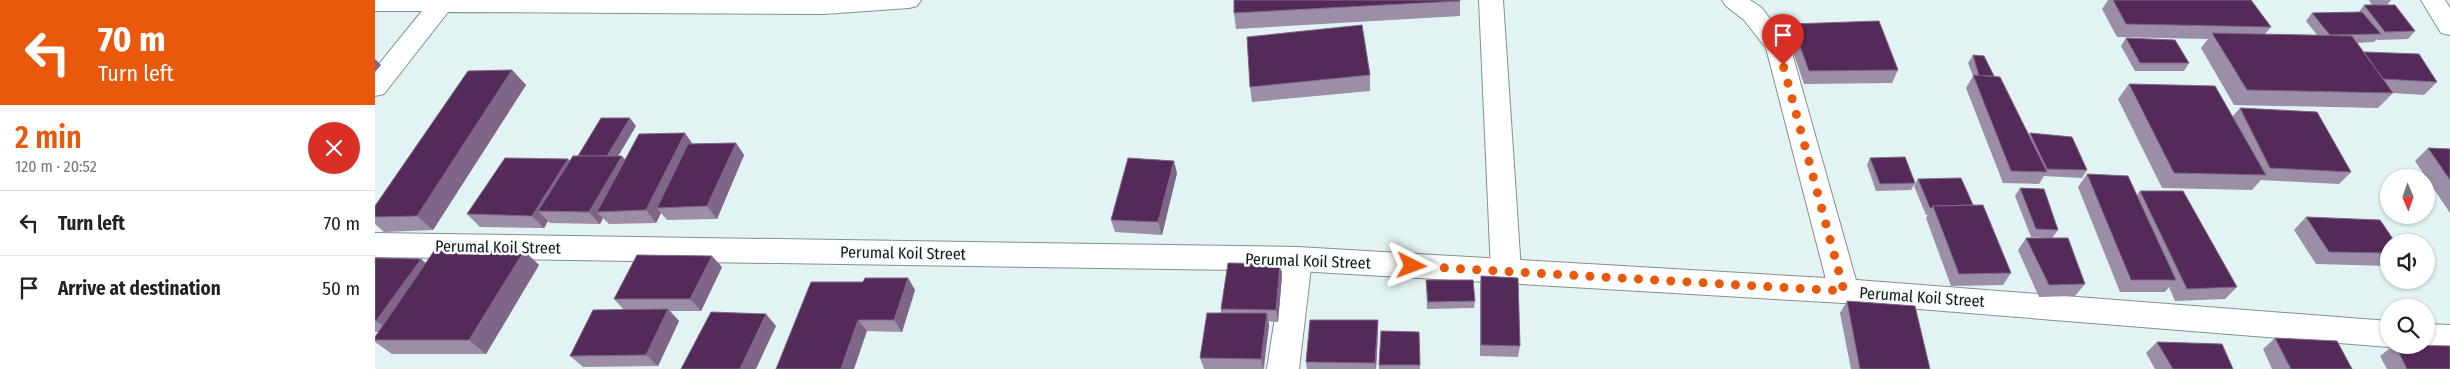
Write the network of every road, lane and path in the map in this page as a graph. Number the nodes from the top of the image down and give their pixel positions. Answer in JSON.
{"nodes":[{"id":1,"x":909,"y":0,"type":"edge"},
{"id":2,"x":1491,"y":0,"type":"edge"},
{"id":3,"x":1734,"y":0,"type":"edge"},
{"id":4,"x":2433,"y":0,"type":"edge"},
{"id":5,"x":442,"y":2,"type":"edge"},
{"id":6,"x":375,"y":3,"type":"edge"},
{"id":7,"x":2450,"y":27,"type":"edge"},
{"id":8,"x":375,"y":86,"type":"edge"},
{"id":9,"x":380,"y":251,"type":"edge"},
{"id":10,"x":1299,"y":259,"type":"junction"},
{"id":11,"x":1506,"y":272,"type":"junction"},
{"id":12,"x":1844,"y":291,"type":"junction"},
{"id":13,"x":2380,"y":333,"type":"edge"},
{"id":14,"x":2435,"y":337,"type":"edge"},
{"id":15,"x":2450,"y":338,"type":"edge"},
{"id":16,"x":1283,"y":369,"type":"edge"}],
"edges":[{"from":1,"to":5,"type":"street"},
{"from":2,"to":11,"type":"street"},
{"from":3,"to":12,"type":"street"},
{"from":4,"to":7,"type":"street"},
{"from":5,"to":6,"type":"street"},
{"from":5,"to":8,"type":"street"},
{"from":9,"to":10,"type":"street","name":"Perumal Koil Street"},
{"from":10,"to":11,"type":"street","name":"Perumal Koil Street"},
{"from":10,"to":16,"type":"street"},
{"from":11,"to":12,"type":"street","name":"Perumal Koil Street"},
{"from":12,"to":13,"type":"street","name":"Perumal Koil Street"},
{"from":14,"to":15,"type":"street"}]}
